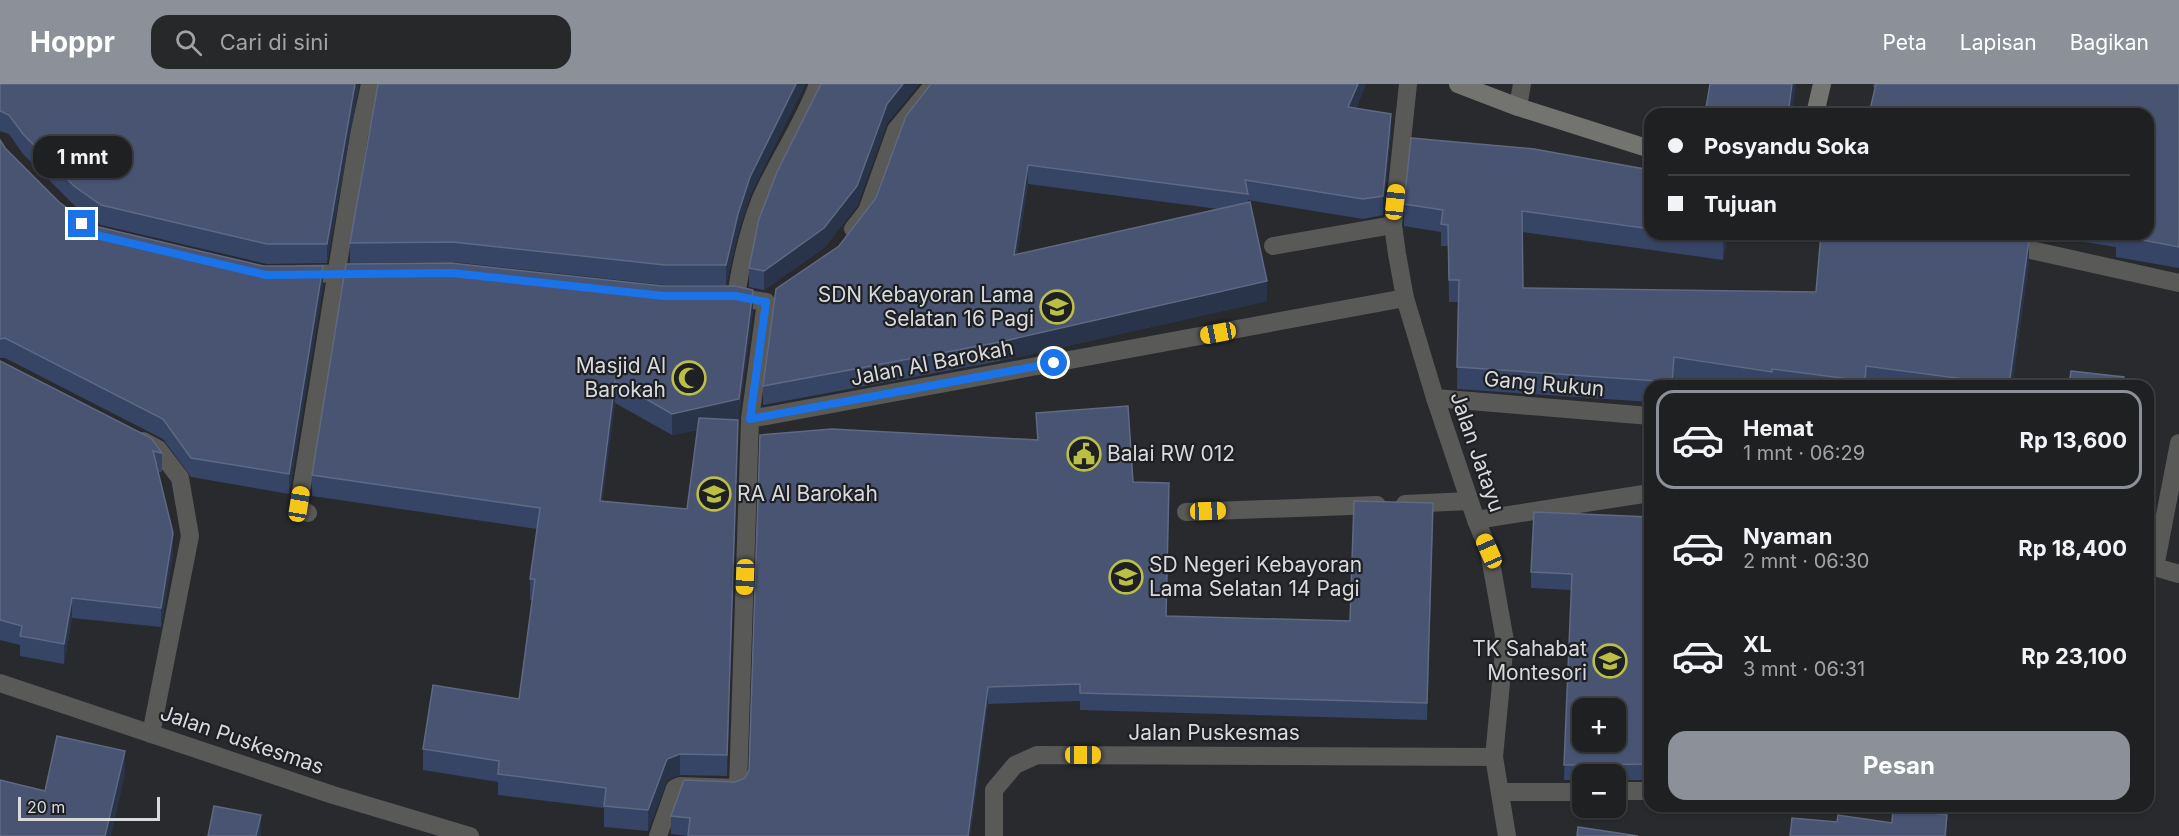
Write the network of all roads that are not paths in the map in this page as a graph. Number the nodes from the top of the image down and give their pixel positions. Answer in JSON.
{"nodes":[{"id":1,"x":370,"y":84,"type":"edge"},
{"id":2,"x":818,"y":84,"type":"edge"},
{"id":3,"x":934,"y":84,"type":"edge"},
{"id":4,"x":1408,"y":84,"type":"edge"},
{"id":5,"x":1458,"y":84,"type":"edge"},
{"id":6,"x":1522,"y":84,"type":"edge"},
{"id":7,"x":1822,"y":84,"type":"edge"},
{"id":8,"x":1518,"y":107,"type":"junction"},
{"id":9,"x":1816,"y":108,"type":"edge"},
{"id":10,"x":1644,"y":147,"type":"edge"},
{"id":11,"x":1393,"y":225,"type":"junction"},
{"id":12,"x":1986,"y":240,"type":"edge"},
{"id":13,"x":1273,"y":246,"type":"dead end"},
{"id":14,"x":839,"y":247,"type":"edge"},
{"id":15,"x":382,"y":273,"type":"edge"},
{"id":16,"x":278,"y":274,"type":"edge"},
{"id":17,"x":336,"y":274,"type":"junction"},
{"id":18,"x":2179,"y":283,"type":"edge"},
{"id":19,"x":784,"y":289,"type":"edge"},
{"id":20,"x":712,"y":296,"type":"edge"},
{"id":21,"x":736,"y":296,"type":"junction"},
{"id":22,"x":1405,"y":298,"type":"junction"},
{"id":23,"x":766,"y":302,"type":"junction"},
{"id":24,"x":1435,"y":398,"type":"junction"},
{"id":25,"x":1644,"y":415,"type":"edge"},
{"id":26,"x":750,"y":419,"type":"junction"},
{"id":27,"x":127,"y":433,"type":"edge"},
{"id":28,"x":2179,"y":443,"type":"edge"},
{"id":29,"x":1644,"y":493,"type":"edge"},
{"id":30,"x":1469,"y":501,"type":"junction"},
{"id":31,"x":1186,"y":512,"type":"dead end"},
{"id":32,"x":308,"y":513,"type":"dead end"},
{"id":33,"x":1476,"y":520,"type":"junction"},
{"id":34,"x":2154,"y":554,"type":"edge"},
{"id":35,"x":2154,"y":568,"type":"edge"},
{"id":36,"x":2179,"y":574,"type":"edge"},
{"id":37,"x":0,"y":683,"type":"edge"},
{"id":38,"x":151,"y":734,"type":"junction"},
{"id":39,"x":1494,"y":757,"type":"junction"},
{"id":40,"x":1626,"y":791,"type":"edge"},
{"id":41,"x":1644,"y":791,"type":"edge"},
{"id":42,"x":1500,"y":792,"type":"junction"},
{"id":43,"x":1572,"y":792,"type":"edge"},
{"id":44,"x":470,"y":836,"type":"edge"},
{"id":45,"x":658,"y":836,"type":"edge"},
{"id":46,"x":994,"y":836,"type":"edge"},
{"id":47,"x":1507,"y":836,"type":"edge"}],
"edges":[{"from":1,"to":17,"type":"street"},
{"from":2,"to":21,"type":"street"},
{"from":3,"to":14,"type":"street"},
{"from":4,"to":11,"type":"street","name":"Jalan Jatayu"},
{"from":5,"to":8,"type":"street"},
{"from":6,"to":8,"type":"street"},
{"from":7,"to":9,"type":"street"},
{"from":8,"to":10,"type":"street"},
{"from":11,"to":13,"type":"street"},
{"from":11,"to":22,"type":"street","name":"Jalan Jatayu"},
{"from":12,"to":18,"type":"street"},
{"from":15,"to":17,"type":"street"},
{"from":16,"to":17,"type":"street"},
{"from":17,"to":32,"type":"street"},
{"from":19,"to":23,"type":"street"},
{"from":20,"to":21,"type":"street"},
{"from":21,"to":23,"type":"street"},
{"from":22,"to":24,"type":"street","name":"Jalan Jatayu"},
{"from":22,"to":26,"type":"street","name":"Jalan Al Barokah"},
{"from":23,"to":26,"type":"street"},
{"from":24,"to":25,"type":"street","name":"Gang Rukun"},
{"from":24,"to":30,"type":"street","name":"Jalan Jatayu"},
{"from":26,"to":45,"type":"street"},
{"from":27,"to":38,"type":"street"},
{"from":28,"to":34,"type":"street"},
{"from":29,"to":33,"type":"street"},
{"from":30,"to":31,"type":"street"},
{"from":30,"to":33,"type":"street","name":"Jalan Jatayu"},
{"from":33,"to":39,"type":"street","name":"Jalan Jatayu"},
{"from":35,"to":36,"type":"street"},
{"from":37,"to":38,"type":"street","name":"Jalan Puskesmas"},
{"from":38,"to":44,"type":"street","name":"Jalan Puskesmas"},
{"from":39,"to":42,"type":"street","name":"Jalan Jatayu"},
{"from":39,"to":46,"type":"street","name":"Jalan Puskesmas"},
{"from":40,"to":41,"type":"street"},
{"from":42,"to":43,"type":"street"},
{"from":42,"to":47,"type":"street","name":"Jalan Jatayu"}]}
